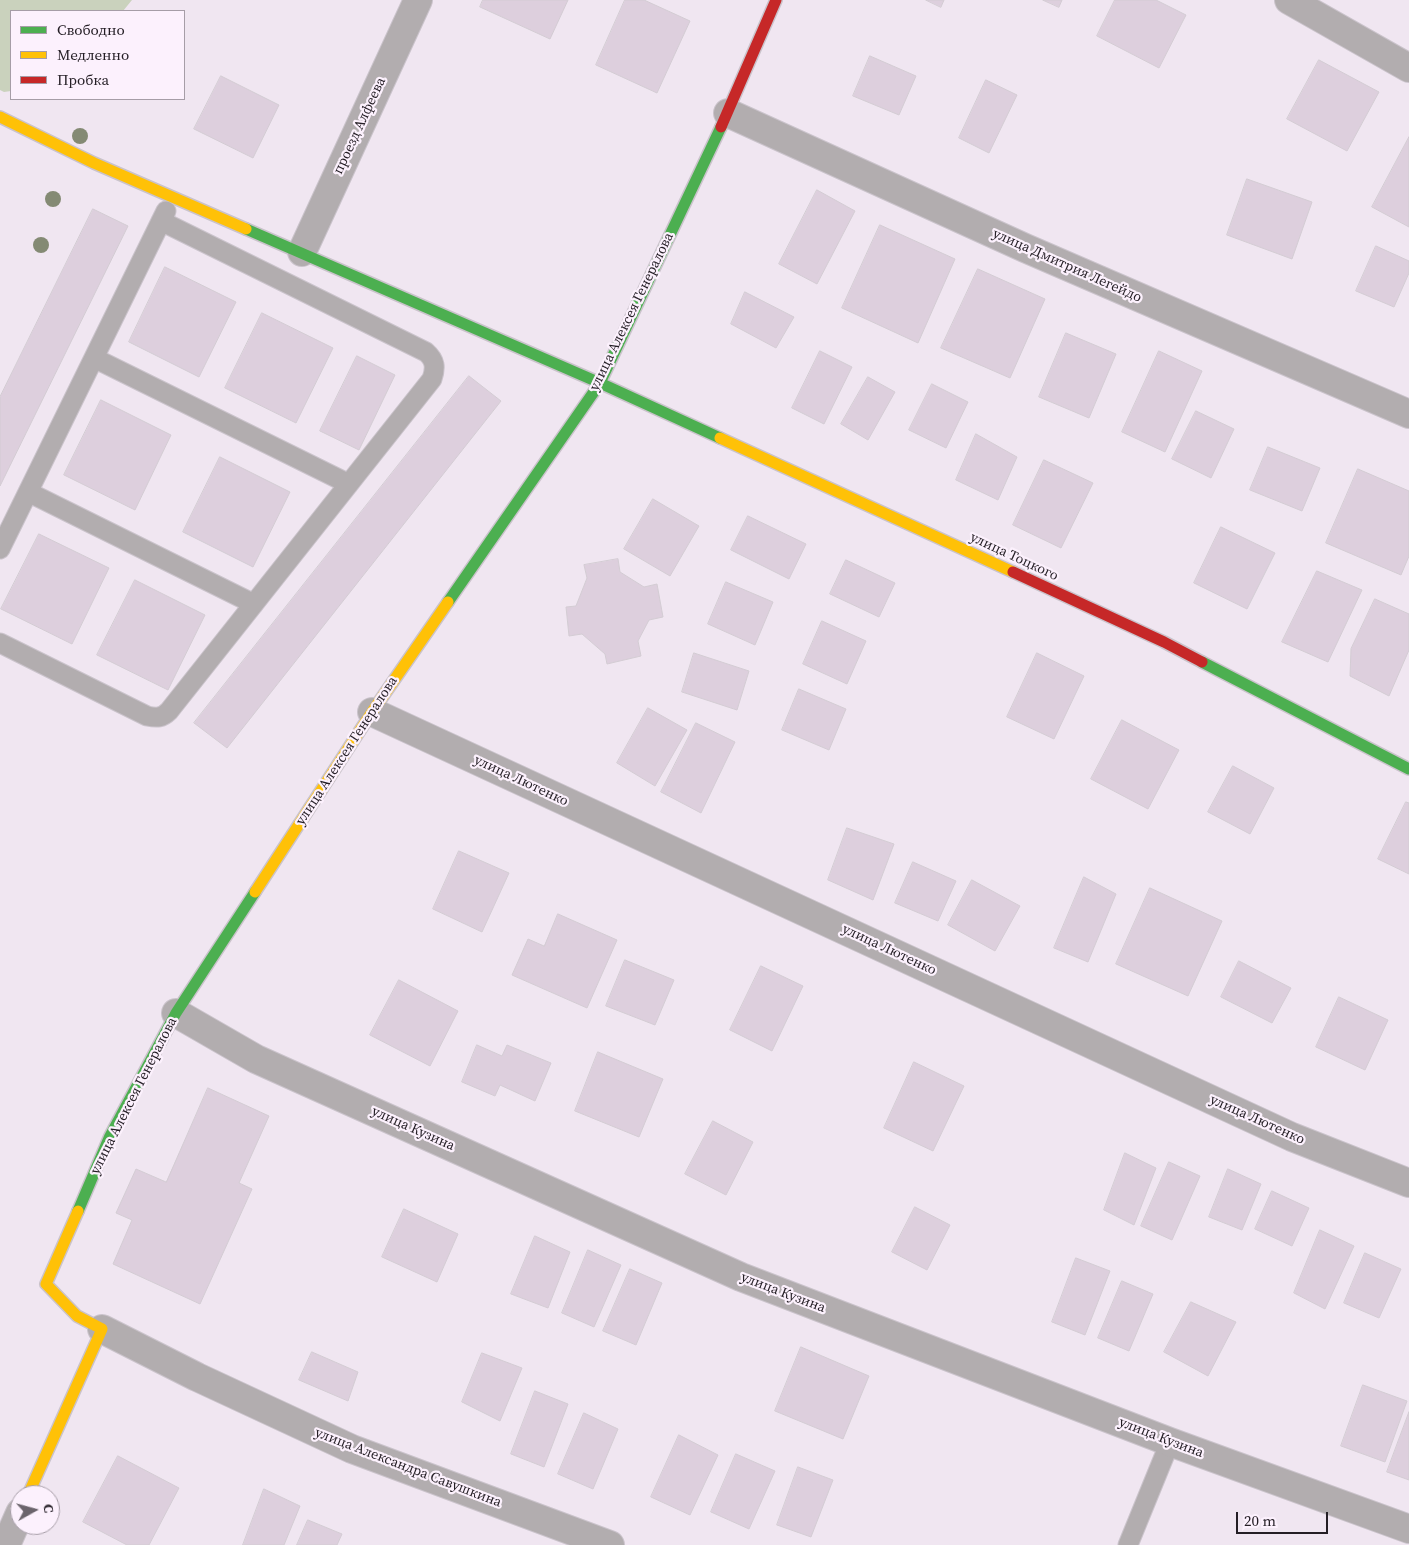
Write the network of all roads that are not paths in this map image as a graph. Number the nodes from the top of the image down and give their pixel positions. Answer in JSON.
{"nodes":[{"id":1,"x":418,"y":0,"type":"edge"},
{"id":2,"x":776,"y":0,"type":"edge"},
{"id":3,"x":1289,"y":0,"type":"edge"},
{"id":4,"x":1409,"y":68,"type":"edge"},
{"id":5,"x":728,"y":113,"type":"junction"},
{"id":6,"x":0,"y":117,"type":"edge"},
{"id":7,"x":172,"y":197,"type":"junction"},
{"id":8,"x":161,"y":221,"type":"junction"},
{"id":9,"x":302,"y":252,"type":"junction"},
{"id":10,"x":94,"y":358,"type":"junction"},
{"id":11,"x":600,"y":383,"type":"junction"},
{"id":12,"x":1409,"y":414,"type":"edge"},
{"id":13,"x":349,"y":484,"type":"junction"},
{"id":14,"x":28,"y":492,"type":"junction"},
{"id":15,"x":0,"y":549,"type":"edge"},
{"id":16,"x":254,"y":604,"type":"junction"},
{"id":17,"x":0,"y":643,"type":"edge"},
{"id":18,"x":372,"y":712,"type":"junction"},
{"id":19,"x":1409,"y":769,"type":"edge"},
{"id":20,"x":176,"y":1013,"type":"junction"},
{"id":21,"x":1409,"y":1182,"type":"edge"},
{"id":22,"x":102,"y":1329,"type":"junction"},
{"id":23,"x":1170,"y":1442,"type":"junction"},
{"id":24,"x":32,"y":1485,"type":"edge"},
{"id":25,"x":1409,"y":1529,"type":"edge"},
{"id":26,"x":610,"y":1545,"type":"edge"},
{"id":27,"x":1128,"y":1545,"type":"edge"}],
"edges":[{"from":1,"to":9,"type":"street","name":"проезд Алфеева"},
{"from":2,"to":5,"type":"street","name":"улица Алексея Генералова"},
{"from":3,"to":4,"type":"street"},
{"from":5,"to":11,"type":"street","name":"улица Алексея Генералова"},
{"from":5,"to":12,"type":"street","name":"улица Дмитрия Легейдо"},
{"from":6,"to":7,"type":"street","name":"улица Тоцкого"},
{"from":7,"to":8,"type":"lane"},
{"from":7,"to":9,"type":"street","name":"улица Тоцкого"},
{"from":8,"to":10,"type":"lane"},
{"from":8,"to":13,"type":"lane"},
{"from":9,"to":11,"type":"street","name":"улица Тоцкого"},
{"from":10,"to":13,"type":"lane"},
{"from":10,"to":14,"type":"lane"},
{"from":11,"to":18,"type":"street","name":"улица Алексея Генералова"},
{"from":11,"to":19,"type":"street","name":"улица Тоцкого"},
{"from":13,"to":16,"type":"lane"},
{"from":14,"to":15,"type":"lane"},
{"from":14,"to":16,"type":"lane"},
{"from":16,"to":17,"type":"lane"},
{"from":18,"to":20,"type":"street","name":"улица Алексея Генералова"},
{"from":18,"to":21,"type":"street","name":"улица Лютенко"},
{"from":20,"to":22,"type":"street","name":"улица Алексея Генералова"},
{"from":20,"to":23,"type":"street","name":"улица Кузина"},
{"from":22,"to":24,"type":"street"},
{"from":22,"to":26,"type":"street","name":"улица Александра Савушкина"},
{"from":23,"to":25,"type":"street","name":"улица Кузина"},
{"from":23,"to":27,"type":"lane"}]}
